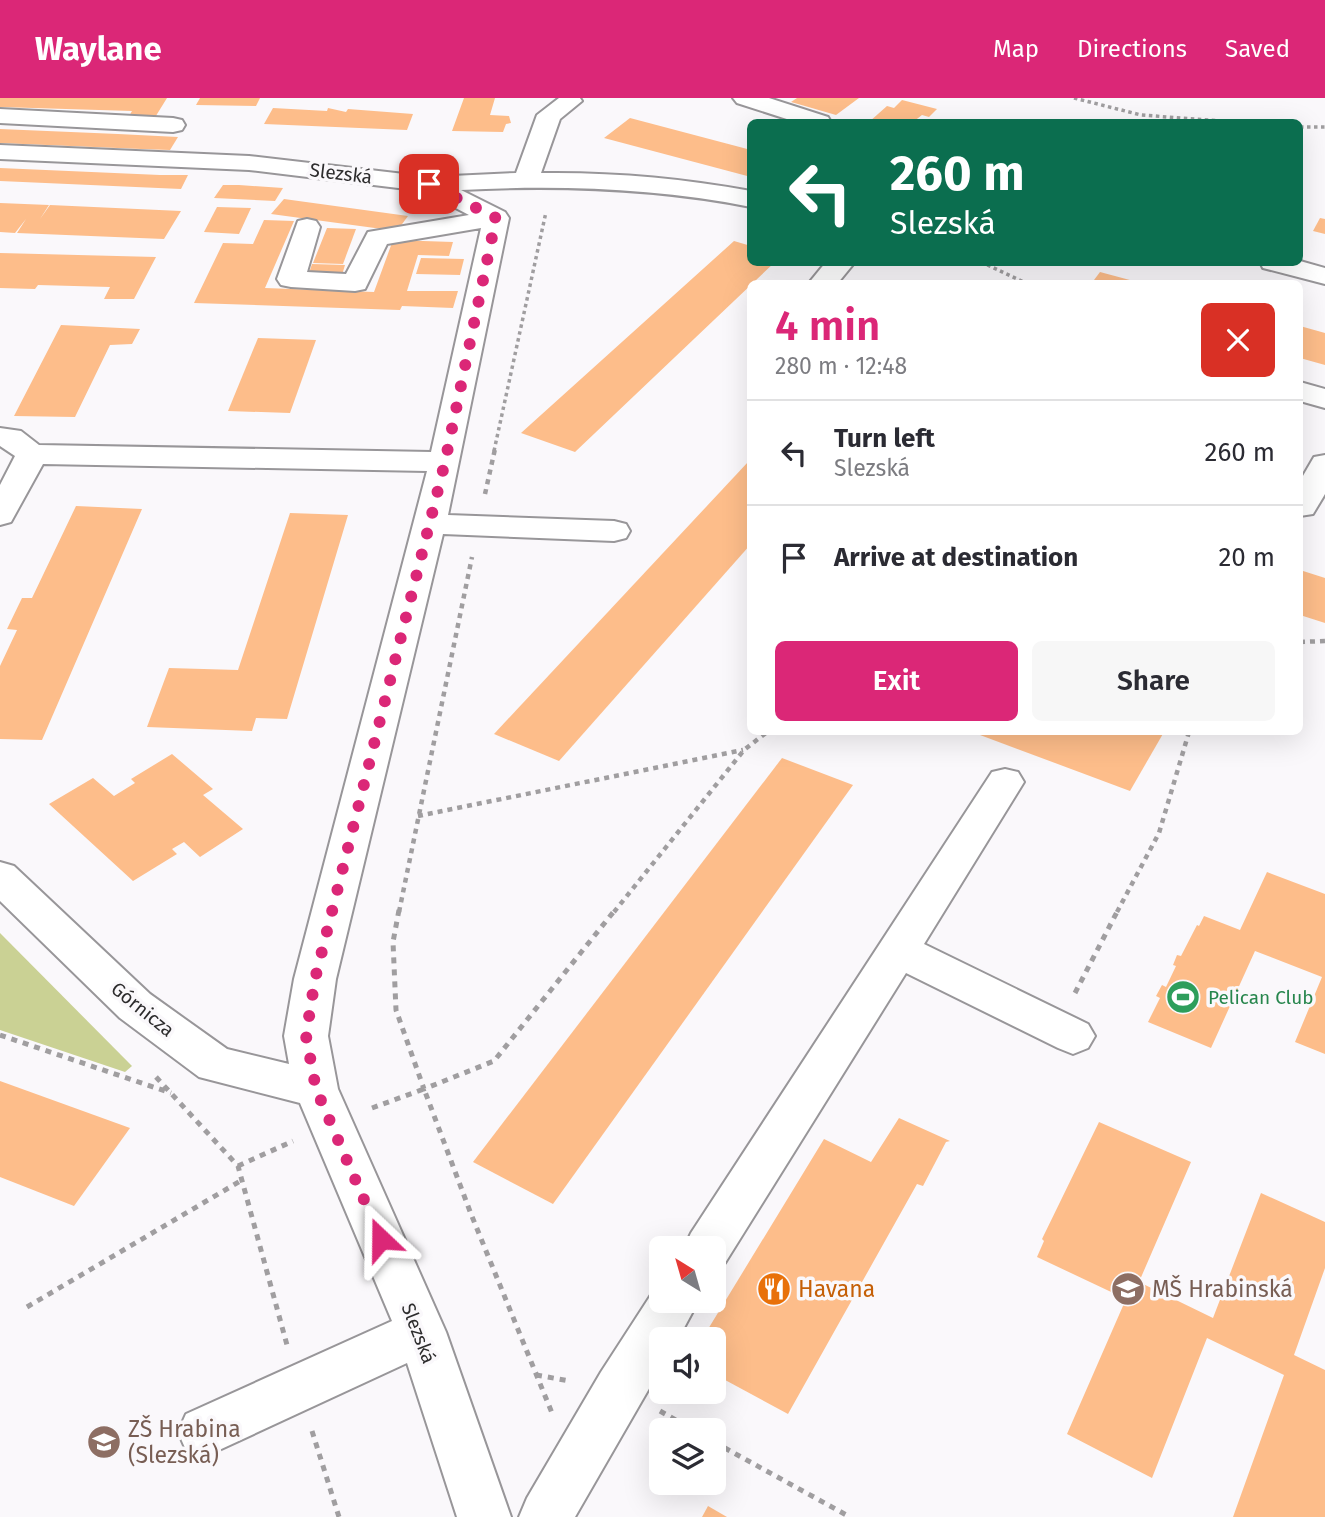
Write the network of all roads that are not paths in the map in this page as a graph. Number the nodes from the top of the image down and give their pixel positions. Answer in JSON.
{"nodes":[{"id":1,"x":744,"y":98,"type":"edge"},
{"id":2,"x":569,"y":101,"type":"dead end"},
{"id":3,"x":0,"y":116,"type":"edge"},
{"id":4,"x":810,"y":119,"type":"edge"},
{"id":5,"x":0,"y":152,"type":"edge"},
{"id":6,"x":249,"y":163,"type":"junction"},
{"id":7,"x":526,"y":179,"type":"junction"},
{"id":8,"x":429,"y":184,"type":"junction"},
{"id":9,"x":747,"y":198,"type":"edge"},
{"id":10,"x":496,"y":218,"type":"junction"},
{"id":11,"x":307,"y":227,"type":"dead end"},
{"id":12,"x":838,"y":266,"type":"edge"},
{"id":13,"x":1288,"y":266,"type":"edge"},
{"id":14,"x":1325,"y":276,"type":"edge"},
{"id":15,"x":825,"y":280,"type":"edge"},
{"id":16,"x":1303,"y":392,"type":"edge"},
{"id":17,"x":1325,"y":399,"type":"edge"},
{"id":18,"x":0,"y":437,"type":"edge"},
{"id":19,"x":32,"y":454,"type":"junction"},
{"id":20,"x":445,"y":462,"type":"junction"},
{"id":21,"x":1325,"y":464,"type":"edge"},
{"id":22,"x":1303,"y":502,"type":"edge"},
{"id":23,"x":0,"y":515,"type":"edge"},
{"id":24,"x":429,"y":524,"type":"junction"},
{"id":25,"x":614,"y":531,"type":"dead end"},
{"id":26,"x":1004,"y":782,"type":"dead end"},
{"id":27,"x":0,"y":877,"type":"edge"},
{"id":28,"x":898,"y":950,"type":"junction"},
{"id":29,"x":1065,"y":1032,"type":"road end"},
{"id":30,"x":324,"y":1106,"type":"junction"},
{"id":31,"x":716,"y":1236,"type":"edge"},
{"id":32,"x":667,"y":1313,"type":"edge"},
{"id":33,"x":421,"y":1332,"type":"junction"},
{"id":34,"x":204,"y":1432,"type":"dead end"},
{"id":35,"x":484,"y":1517,"type":"edge"},
{"id":36,"x":546,"y":1517,"type":"edge"}],
"edges":[{"from":1,"to":4,"type":"street"},
{"from":2,"to":7,"type":"street"},
{"from":3,"to":6,"type":"street"},
{"from":5,"to":6,"type":"street","name":"Slezská"},
{"from":6,"to":8,"type":"street","name":"Slezská"},
{"from":7,"to":8,"type":"street"},
{"from":7,"to":9,"type":"street"},
{"from":8,"to":10,"type":"street","name":"Slezská"},
{"from":10,"to":11,"type":"street"},
{"from":10,"to":20,"type":"street","name":"Slezská"},
{"from":12,"to":15,"type":"street"},
{"from":13,"to":14,"type":"street"},
{"from":16,"to":17,"type":"street"},
{"from":18,"to":19,"type":"street"},
{"from":19,"to":20,"type":"street"},
{"from":19,"to":23,"type":"street"},
{"from":20,"to":24,"type":"street","name":"Slezská"},
{"from":21,"to":22,"type":"street"},
{"from":24,"to":25,"type":"street"},
{"from":24,"to":30,"type":"street","name":"Slezská"},
{"from":26,"to":28,"type":"street"},
{"from":27,"to":30,"type":"street","name":"Górnicza"},
{"from":28,"to":29,"type":"street"},
{"from":28,"to":31,"type":"street"},
{"from":30,"to":33,"type":"street","name":"Slezská"},
{"from":32,"to":36,"type":"street"},
{"from":33,"to":34,"type":"street"},
{"from":33,"to":35,"type":"street","name":"Slezská"}]}
